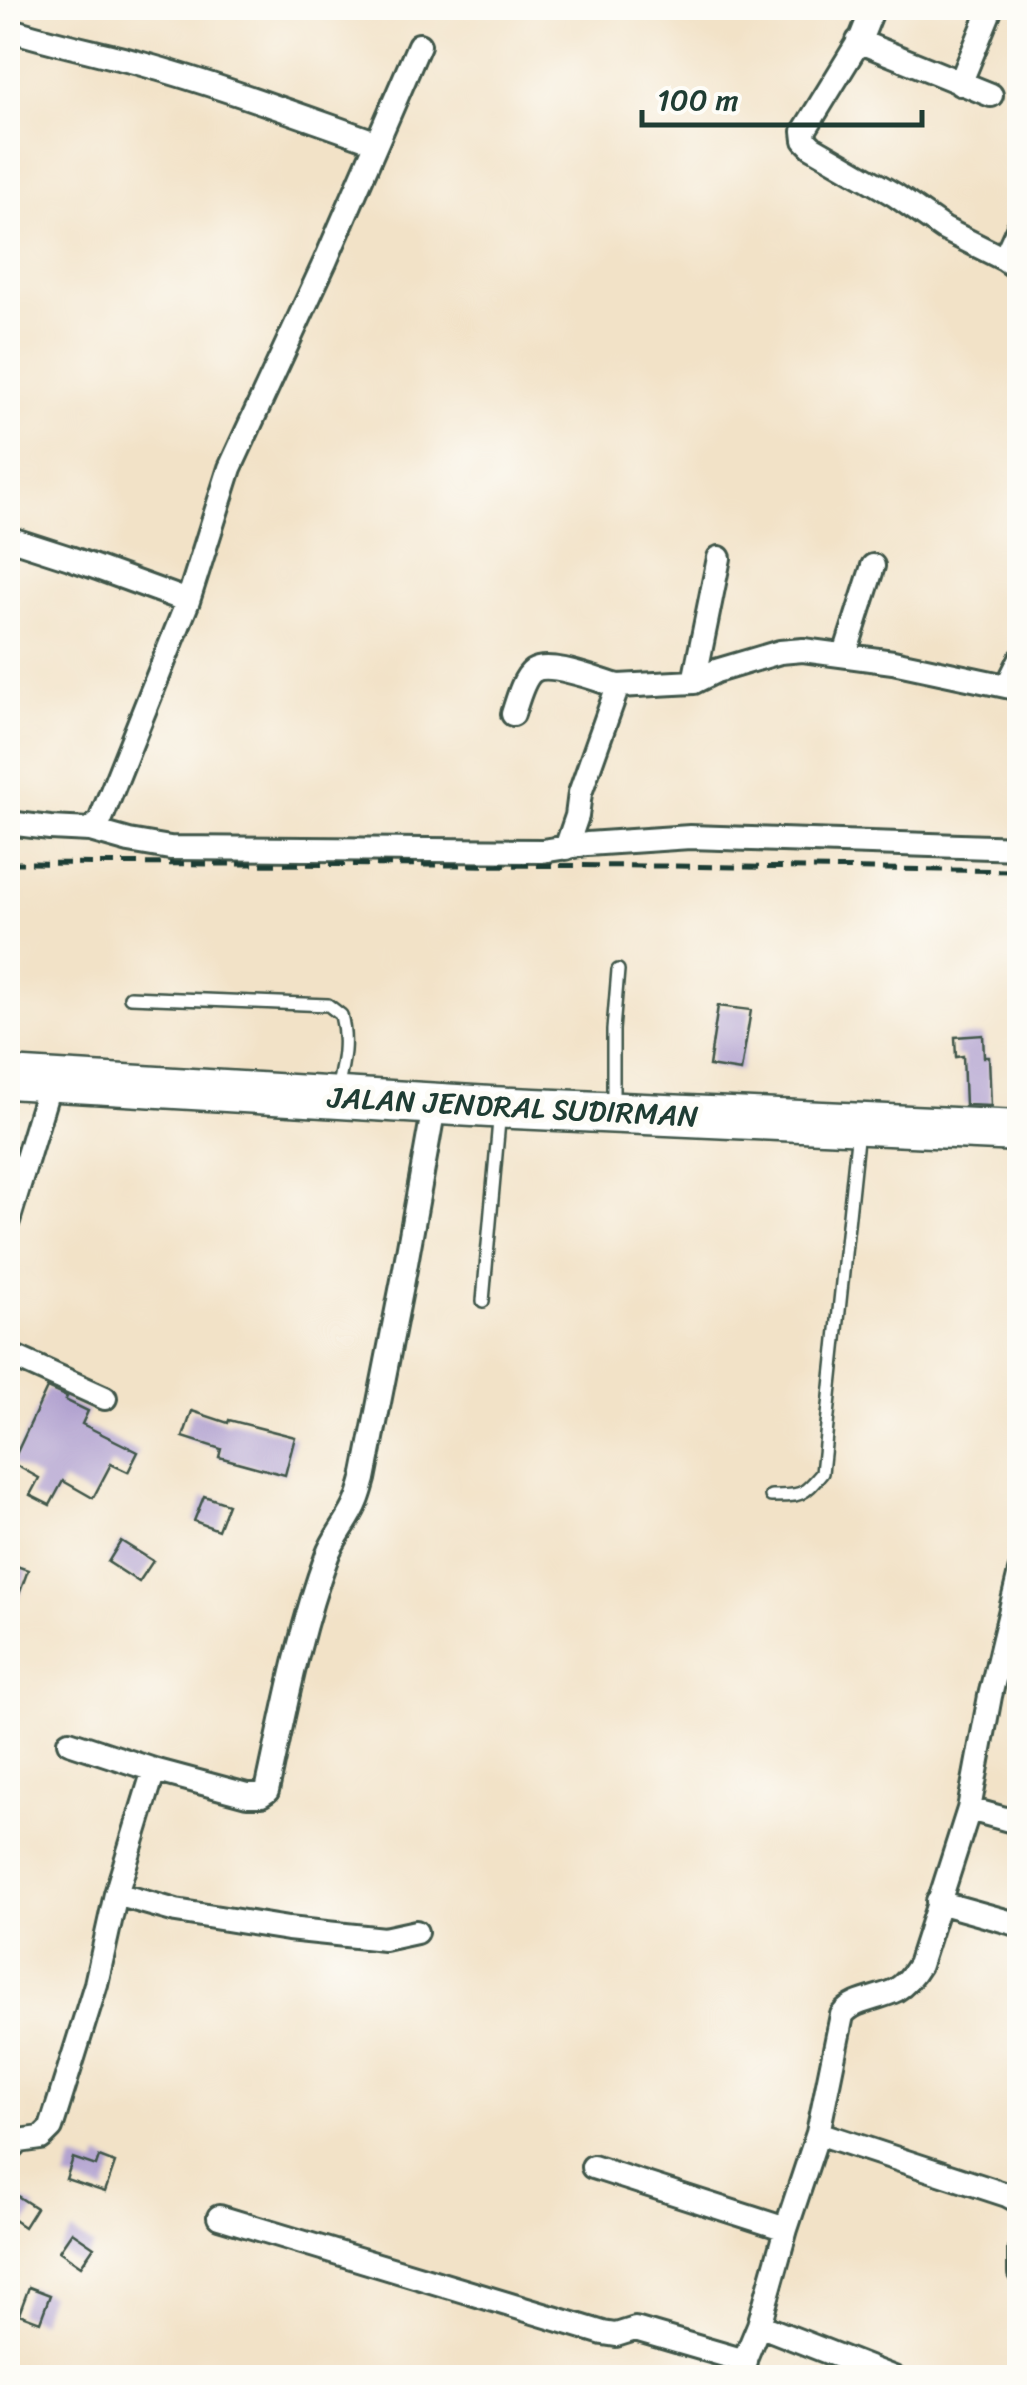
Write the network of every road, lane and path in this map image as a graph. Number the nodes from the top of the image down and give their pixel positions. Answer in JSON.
{"nodes":[{"id":1,"x":873,"y":8,"type":"edge"},
{"id":2,"x":991,"y":8,"type":"edge"},
{"id":3,"x":8,"y":29,"type":"edge"},
{"id":4,"x":858,"y":41,"type":"junction"},
{"id":5,"x":419,"y":45,"type":"dead end"},
{"id":6,"x":960,"y":84,"type":"junction"},
{"id":7,"x":992,"y":95,"type":"dead end"},
{"id":8,"x":376,"y":142,"type":"junction"},
{"id":9,"x":1020,"y":224,"type":"edge"},
{"id":10,"x":1012,"y":264,"type":"edge"},
{"id":11,"x":8,"y":538,"type":"edge"},
{"id":12,"x":718,"y":558,"type":"dead end"},
{"id":13,"x":873,"y":566,"type":"dead end"},
{"id":14,"x":188,"y":601,"type":"junction"},
{"id":15,"x":845,"y":654,"type":"junction"},
{"id":16,"x":1020,"y":660,"type":"edge"},
{"id":17,"x":694,"y":682,"type":"junction"},
{"id":18,"x":618,"y":686,"type":"junction"},
{"id":19,"x":1013,"y":688,"type":"edge"},
{"id":20,"x":513,"y":714,"type":"dead end"},
{"id":21,"x":8,"y":823,"type":"edge"},
{"id":22,"x":90,"y":830,"type":"junction"},
{"id":23,"x":566,"y":848,"type":"junction"},
{"id":24,"x":1020,"y":848,"type":"edge"},
{"id":25,"x":618,"y":970,"type":"dead end"},
{"id":26,"x":130,"y":997,"type":"dead end"},
{"id":27,"x":8,"y":1078,"type":"edge"},
{"id":28,"x":26,"y":1098,"type":"edge"},
{"id":29,"x":335,"y":1099,"type":"junction"},
{"id":30,"x":612,"y":1113,"type":"junction"},
{"id":31,"x":432,"y":1118,"type":"junction"},
{"id":32,"x":500,"y":1121,"type":"junction"},
{"id":33,"x":1020,"y":1131,"type":"edge"},
{"id":34,"x":857,"y":1139,"type":"junction"},
{"id":35,"x":1020,"y":1148,"type":"edge"},
{"id":36,"x":8,"y":1221,"type":"edge"},
{"id":37,"x":483,"y":1301,"type":"dead end"},
{"id":38,"x":8,"y":1354,"type":"edge"},
{"id":39,"x":105,"y":1398,"type":"dead end"},
{"id":40,"x":772,"y":1496,"type":"dead end"},
{"id":41,"x":1020,"y":1572,"type":"edge"},
{"id":42,"x":69,"y":1742,"type":"dead end"},
{"id":43,"x":154,"y":1770,"type":"junction"},
{"id":44,"x":969,"y":1808,"type":"junction"},
{"id":45,"x":1020,"y":1823,"type":"edge"},
{"id":46,"x":116,"y":1894,"type":"junction"},
{"id":47,"x":938,"y":1902,"type":"junction"},
{"id":48,"x":1020,"y":1926,"type":"edge"},
{"id":49,"x":416,"y":1932,"type":"dead end"},
{"id":50,"x":818,"y":2133,"type":"junction"},
{"id":51,"x":8,"y":2153,"type":"edge"},
{"id":52,"x":593,"y":2167,"type":"dead end"},
{"id":53,"x":1020,"y":2202,"type":"edge"},
{"id":54,"x":219,"y":2217,"type":"dead end"},
{"id":55,"x":786,"y":2229,"type":"junction"},
{"id":56,"x":1020,"y":2250,"type":"edge"},
{"id":57,"x":1020,"y":2273,"type":"edge"},
{"id":58,"x":759,"y":2324,"type":"junction"},
{"id":59,"x":741,"y":2369,"type":"edge"},
{"id":60,"x":894,"y":2378,"type":"edge"}],
"edges":[{"from":1,"to":4,"type":"street"},
{"from":2,"to":6,"type":"street"},
{"from":3,"to":8,"type":"street"},
{"from":4,"to":6,"type":"street"},
{"from":4,"to":10,"type":"street"},
{"from":5,"to":8,"type":"street"},
{"from":6,"to":7,"type":"street"},
{"from":8,"to":14,"type":"street"},
{"from":9,"to":10,"type":"street"},
{"from":11,"to":14,"type":"street"},
{"from":12,"to":17,"type":"street"},
{"from":13,"to":15,"type":"street"},
{"from":14,"to":22,"type":"street"},
{"from":15,"to":17,"type":"street"},
{"from":15,"to":19,"type":"street"},
{"from":16,"to":19,"type":"street"},
{"from":17,"to":18,"type":"street"},
{"from":18,"to":20,"type":"street"},
{"from":18,"to":23,"type":"street"},
{"from":21,"to":22,"type":"street"},
{"from":22,"to":23,"type":"street"},
{"from":23,"to":24,"type":"street"},
{"from":25,"to":30,"type":"lane"},
{"from":26,"to":29,"type":"lane"},
{"from":27,"to":29,"type":"highway","name":"JALAN JENDRAL SUDIRMAN"},
{"from":28,"to":31,"type":"highway"},
{"from":28,"to":36,"type":"street"},
{"from":29,"to":30,"type":"highway","name":"JALAN JENDRAL SUDIRMAN"},
{"from":30,"to":33,"type":"highway","name":"JALAN JENDRAL SUDIRMAN"},
{"from":31,"to":32,"type":"highway"},
{"from":31,"to":43,"type":"street"},
{"from":32,"to":34,"type":"highway"},
{"from":32,"to":37,"type":"lane"},
{"from":34,"to":35,"type":"highway"},
{"from":34,"to":40,"type":"lane"},
{"from":38,"to":39,"type":"street"},
{"from":41,"to":44,"type":"street"},
{"from":42,"to":43,"type":"street"},
{"from":43,"to":46,"type":"street"},
{"from":44,"to":45,"type":"street"},
{"from":44,"to":47,"type":"street"},
{"from":46,"to":49,"type":"street"},
{"from":46,"to":51,"type":"street"},
{"from":47,"to":48,"type":"street"},
{"from":47,"to":50,"type":"street"},
{"from":50,"to":53,"type":"street"},
{"from":50,"to":55,"type":"street"},
{"from":52,"to":55,"type":"street"},
{"from":54,"to":59,"type":"street"},
{"from":55,"to":58,"type":"street"},
{"from":56,"to":57,"type":"street"},
{"from":58,"to":59,"type":"street"},
{"from":58,"to":60,"type":"street"}]}
